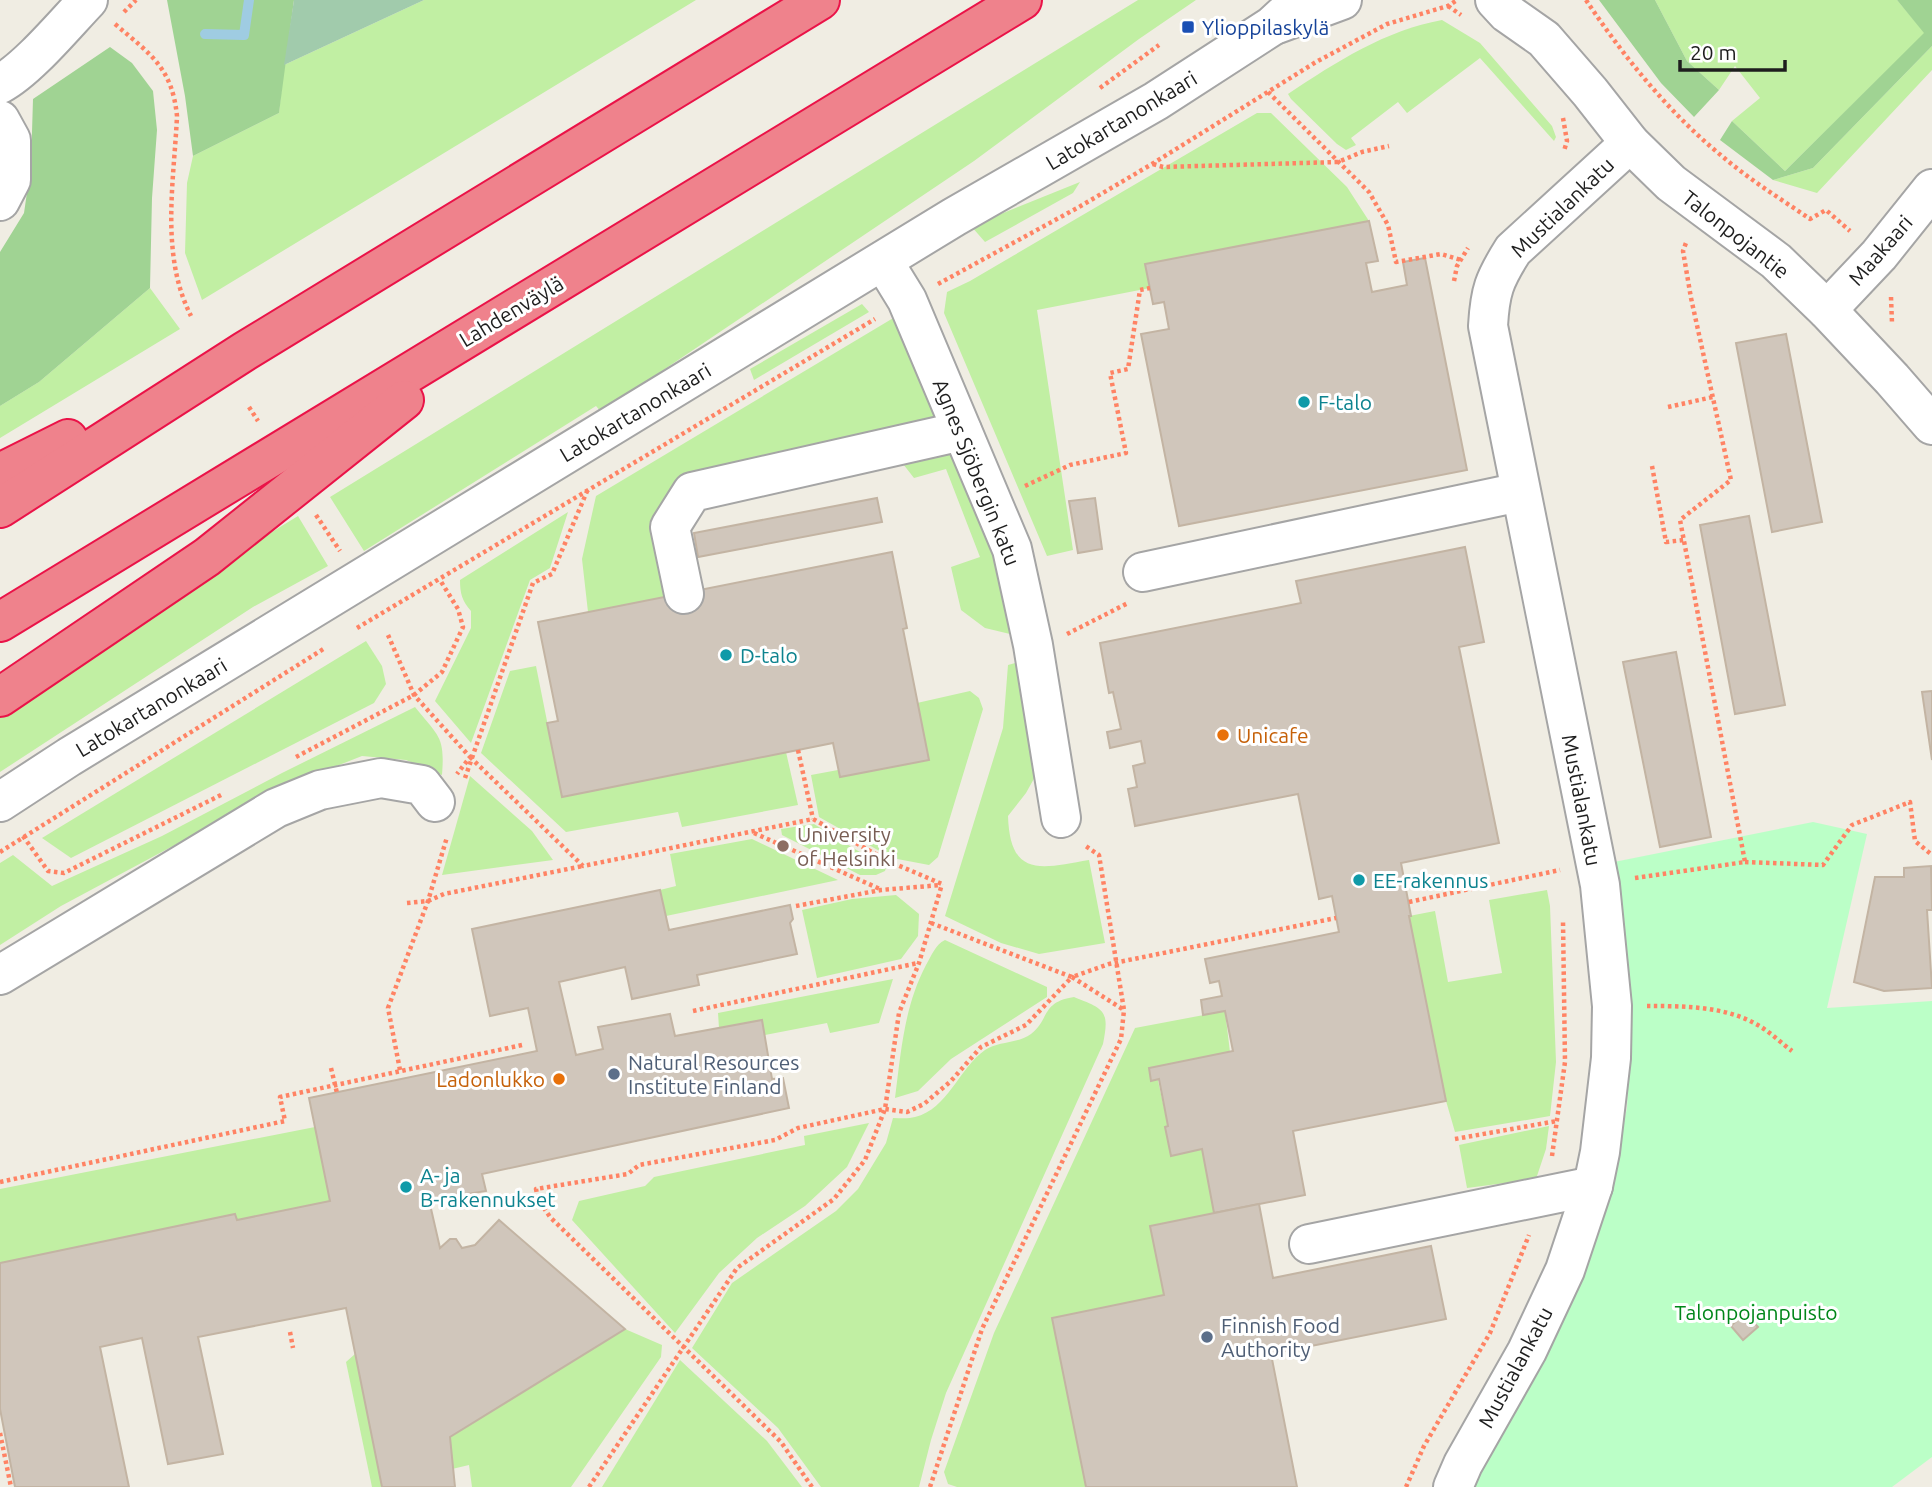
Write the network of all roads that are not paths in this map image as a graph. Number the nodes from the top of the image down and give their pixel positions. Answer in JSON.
{"nodes":[{"id":1,"x":820,"y":0,"type":"edge"},
{"id":2,"x":1022,"y":0,"type":"edge"},
{"id":3,"x":1300,"y":0,"type":"edge"},
{"id":4,"x":1342,"y":0,"type":"edge"},
{"id":5,"x":1537,"y":0,"type":"edge"},
{"id":6,"x":100,"y":11,"type":"edge"},
{"id":7,"x":1483,"y":11,"type":"edge"},
{"id":8,"x":1272,"y":26,"type":"junction"},
{"id":9,"x":1544,"y":39,"type":"junction"},
{"id":10,"x":0,"y":84,"type":"edge"},
{"id":11,"x":0,"y":120,"type":"edge"},
{"id":12,"x":1630,"y":143,"type":"junction"},
{"id":13,"x":1932,"y":189,"type":"edge"},
{"id":14,"x":0,"y":201,"type":"edge"},
{"id":15,"x":883,"y":261,"type":"junction"},
{"id":16,"x":537,"y":294,"type":"junction"},
{"id":17,"x":1827,"y":310,"type":"junction"},
{"id":18,"x":245,"y":351,"type":"junction"},
{"id":19,"x":1932,"y":425,"type":"edge"},
{"id":20,"x":962,"y":431,"type":"junction"},
{"id":21,"x":0,"y":473,"type":"edge"},
{"id":22,"x":1520,"y":492,"type":"junction"},
{"id":23,"x":0,"y":508,"type":"edge"},
{"id":24,"x":1143,"y":572,"type":"road end"},
{"id":25,"x":684,"y":594,"type":"dead end"},
{"id":26,"x":0,"y":622,"type":"edge"},
{"id":27,"x":0,"y":697,"type":"edge"},
{"id":28,"x":0,"y":802,"type":"edge"},
{"id":29,"x":450,"y":803,"type":"road end"},
{"id":30,"x":1061,"y":817,"type":"road end"},
{"id":31,"x":0,"y":975,"type":"edge"},
{"id":32,"x":1593,"y":1186,"type":"junction"},
{"id":33,"x":1309,"y":1244,"type":"dead end"},
{"id":34,"x":1453,"y":1487,"type":"edge"}],
"edges":[{"from":1,"to":18,"type":"highway"},
{"from":2,"to":16,"type":"highway","name":"Lahdenväylä"},
{"from":3,"to":8,"type":"street","name":"Latokartanonkaari"},
{"from":4,"to":8,"type":"street","name":"Latokartanonkaari"},
{"from":5,"to":9,"type":"street"},
{"from":6,"to":10,"type":"street"},
{"from":7,"to":9,"type":"street","name":"Talonpojantie"},
{"from":8,"to":15,"type":"street","name":"Latokartanonkaari"},
{"from":9,"to":12,"type":"street","name":"Talonpojantie"},
{"from":11,"to":14,"type":"street"},
{"from":12,"to":17,"type":"street","name":"Talonpojantie"},
{"from":12,"to":22,"type":"street","name":"Mustialankatu"},
{"from":13,"to":17,"type":"street","name":"Maakaari"},
{"from":15,"to":20,"type":"street","name":"Agnes Sjöbergin katu"},
{"from":15,"to":28,"type":"street","name":"Latokartanonkaari"},
{"from":16,"to":26,"type":"highway","name":"Lahdenväylä"},
{"from":16,"to":27,"type":"highway"},
{"from":17,"to":19,"type":"street","name":"Talonpojantie"},
{"from":18,"to":21,"type":"highway"},
{"from":18,"to":23,"type":"highway"},
{"from":20,"to":25,"type":"street"},
{"from":20,"to":30,"type":"street","name":"Agnes Sjöbergin katu"},
{"from":22,"to":24,"type":"street"},
{"from":22,"to":32,"type":"street","name":"Mustialankatu"},
{"from":29,"to":31,"type":"street"},
{"from":32,"to":33,"type":"street"},
{"from":32,"to":34,"type":"street","name":"Mustialankatu"}]}
